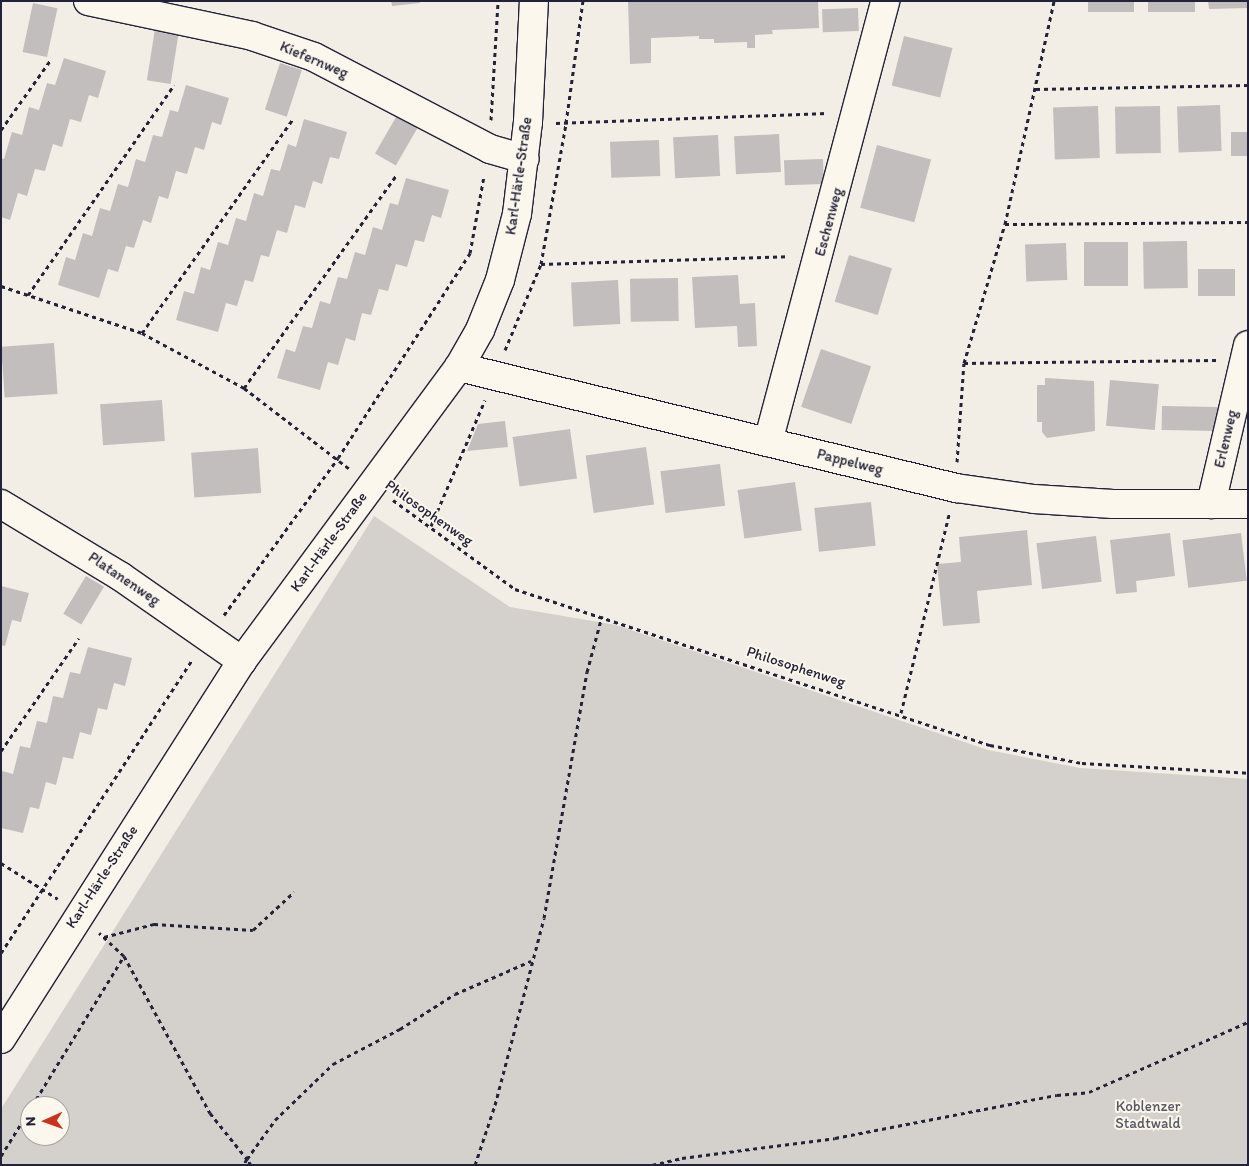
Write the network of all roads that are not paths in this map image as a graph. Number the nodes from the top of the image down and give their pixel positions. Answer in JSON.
{"nodes":[{"id":1,"x":88,"y":1,"type":"edge"},
{"id":2,"x":534,"y":1,"type":"edge"},
{"id":3,"x":885,"y":1,"type":"edge"},
{"id":4,"x":525,"y":159,"type":"junction"},
{"id":5,"x":1246,"y":352,"type":"edge"},
{"id":6,"x":459,"y":367,"type":"junction"},
{"id":7,"x":768,"y":442,"type":"junction"},
{"id":8,"x":1,"y":504,"type":"edge"},
{"id":9,"x":1211,"y":504,"type":"junction"},
{"id":10,"x":1248,"y":504,"type":"edge"},
{"id":11,"x":242,"y":661,"type":"junction"},
{"id":12,"x":1,"y":1039,"type":"edge"}],
"edges":[{"from":1,"to":4,"type":"street","name":"Kiefernweg"},
{"from":2,"to":4,"type":"street","name":"Karl-Härle-Straße"},
{"from":3,"to":7,"type":"street","name":"Eschenweg"},
{"from":4,"to":6,"type":"street","name":"Karl-Härle-Straße"},
{"from":5,"to":9,"type":"street","name":"Erlenweg"},
{"from":6,"to":7,"type":"street","name":"Pappelweg"},
{"from":6,"to":11,"type":"street","name":"Karl-Härle-Straße"},
{"from":7,"to":9,"type":"street","name":"Pappelweg"},
{"from":8,"to":11,"type":"street","name":"Platanenweg"},
{"from":9,"to":10,"type":"street","name":"Pappelweg"},
{"from":11,"to":12,"type":"street","name":"Karl-Härle-Straße"}]}
